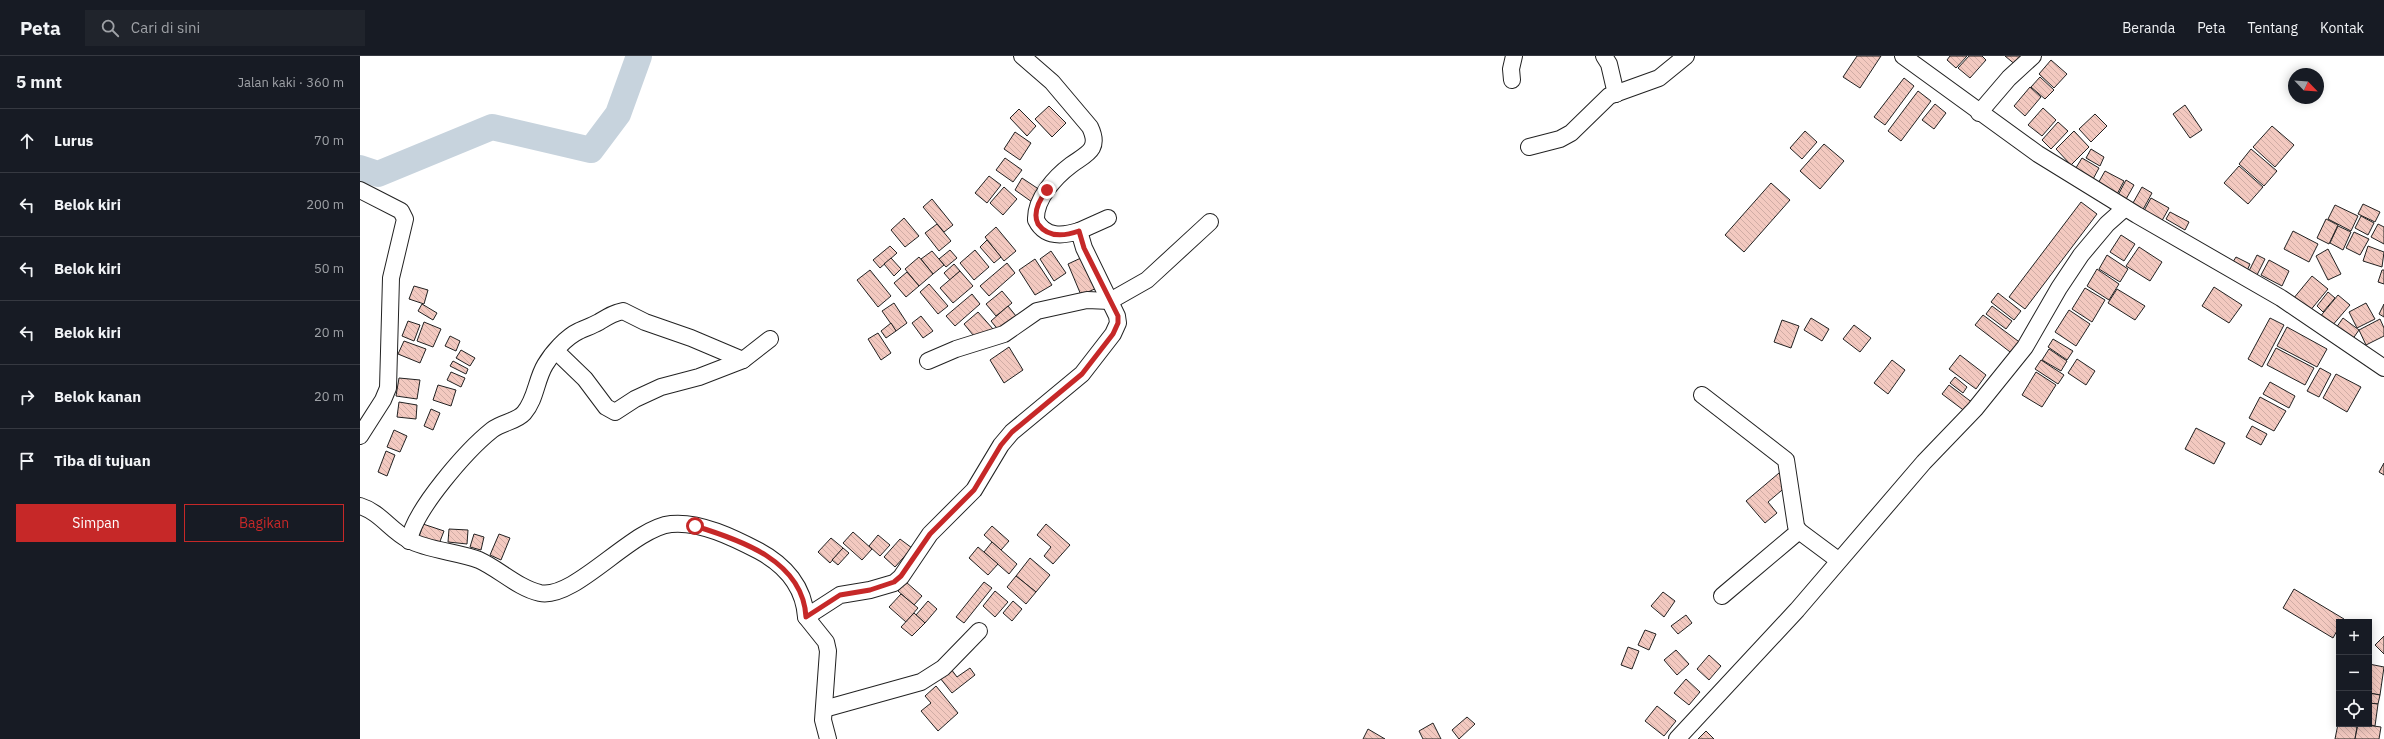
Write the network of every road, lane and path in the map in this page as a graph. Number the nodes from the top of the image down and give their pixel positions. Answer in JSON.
{"nodes":[{"id":1,"x":1022,"y":56,"type":"edge"},
{"id":2,"x":1514,"y":56,"type":"edge"},
{"id":3,"x":1604,"y":56,"type":"edge"},
{"id":4,"x":1686,"y":56,"type":"edge"},
{"id":5,"x":1903,"y":56,"type":"edge"},
{"id":6,"x":2033,"y":56,"type":"edge"},
{"id":7,"x":1512,"y":80,"type":"dead end"},
{"id":8,"x":1616,"y":94,"type":"junction"},
{"id":9,"x":1979,"y":112,"type":"junction"},
{"id":10,"x":1529,"y":147,"type":"dead end"},
{"id":11,"x":360,"y":190,"type":"edge"},
{"id":12,"x":2125,"y":208,"type":"junction"},
{"id":13,"x":1108,"y":218,"type":"dead end"},
{"id":14,"x":1210,"y":222,"type":"dead end"},
{"id":15,"x":1079,"y":231,"type":"junction"},
{"id":16,"x":1110,"y":301,"type":"junction"},
{"id":17,"x":770,"y":339,"type":"dead end"},
{"id":18,"x":556,"y":351,"type":"junction"},
{"id":19,"x":743,"y":360,"type":"junction"},
{"id":20,"x":928,"y":361,"type":"dead end"},
{"id":21,"x":2384,"y":368,"type":"edge"},
{"id":22,"x":1702,"y":395,"type":"dead end"},
{"id":23,"x":360,"y":436,"type":"edge"},
{"id":24,"x":360,"y":506,"type":"edge"},
{"id":25,"x":1799,"y":531,"type":"junction"},
{"id":26,"x":409,"y":541,"type":"junction"},
{"id":27,"x":1838,"y":560,"type":"junction"},
{"id":28,"x":1722,"y":596,"type":"dead end"},
{"id":29,"x":806,"y":617,"type":"junction"},
{"id":30,"x":979,"y":631,"type":"dead end"},
{"id":31,"x":824,"y":709,"type":"junction"},
{"id":32,"x":828,"y":739,"type":"edge"},
{"id":33,"x":1676,"y":739,"type":"edge"}],
"edges":[{"from":1,"to":15,"type":"street"},
{"from":2,"to":7,"type":"street"},
{"from":3,"to":8,"type":"street"},
{"from":4,"to":8,"type":"street"},
{"from":5,"to":9,"type":"street"},
{"from":6,"to":9,"type":"street"},
{"from":8,"to":10,"type":"street"},
{"from":9,"to":12,"type":"street"},
{"from":11,"to":23,"type":"street"},
{"from":12,"to":21,"type":"street"},
{"from":12,"to":27,"type":"street"},
{"from":13,"to":15,"type":"street"},
{"from":14,"to":16,"type":"street"},
{"from":15,"to":16,"type":"street"},
{"from":16,"to":20,"type":"street"},
{"from":16,"to":29,"type":"street"},
{"from":17,"to":19,"type":"street"},
{"from":18,"to":19,"type":"street"},
{"from":18,"to":19,"type":"street"},
{"from":18,"to":26,"type":"street"},
{"from":22,"to":25,"type":"street"},
{"from":24,"to":26,"type":"street"},
{"from":25,"to":27,"type":"street"},
{"from":25,"to":28,"type":"street"},
{"from":26,"to":29,"type":"street"},
{"from":27,"to":33,"type":"street"},
{"from":29,"to":31,"type":"street"},
{"from":30,"to":31,"type":"street"},
{"from":31,"to":32,"type":"street"}]}
